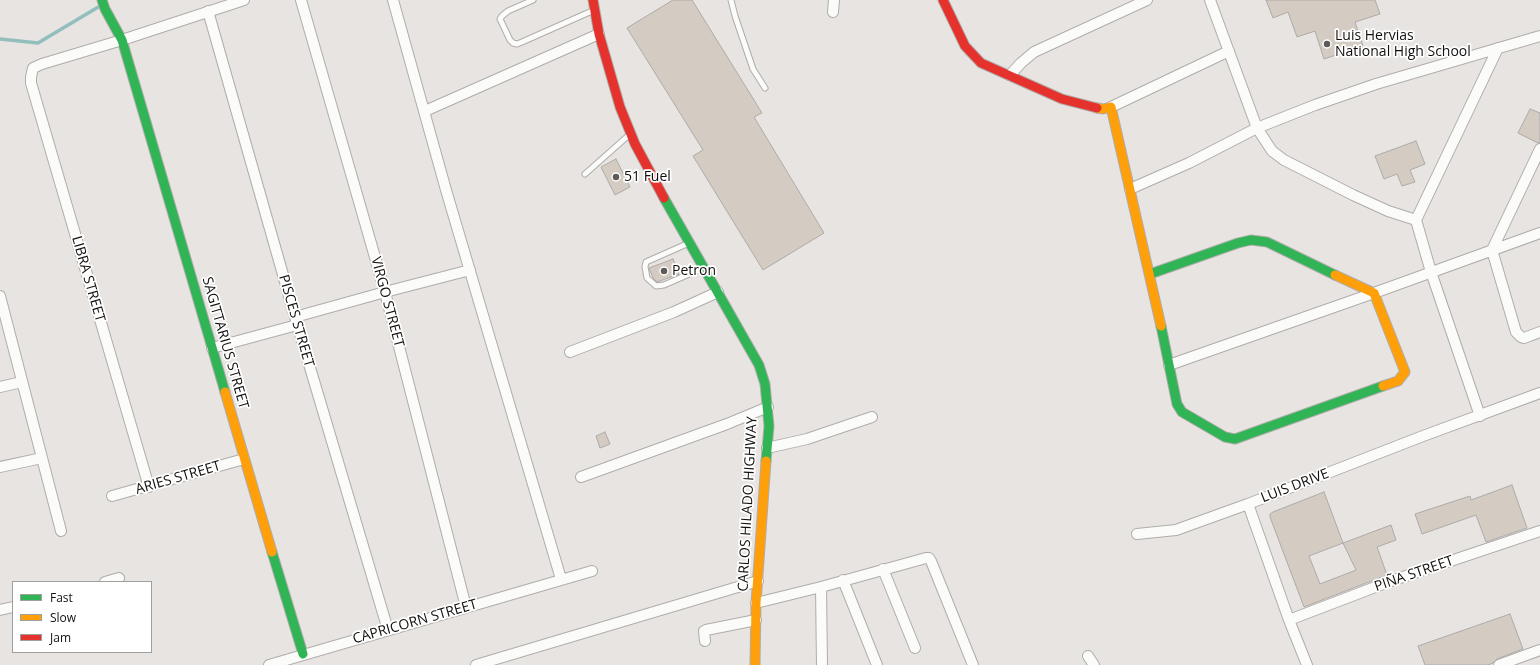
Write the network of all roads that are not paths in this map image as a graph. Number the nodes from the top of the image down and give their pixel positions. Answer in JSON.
{"nodes":[{"id":1,"x":102,"y":0,"type":"edge"},
{"id":2,"x":244,"y":0,"type":"edge"},
{"id":3,"x":301,"y":0,"type":"edge"},
{"id":4,"x":393,"y":0,"type":"edge"},
{"id":5,"x":533,"y":0,"type":"edge"},
{"id":6,"x":593,"y":0,"type":"edge"},
{"id":7,"x":731,"y":0,"type":"edge"},
{"id":8,"x":834,"y":0,"type":"edge"},
{"id":9,"x":1147,"y":0,"type":"edge"},
{"id":10,"x":1210,"y":0,"type":"edge"},
{"id":11,"x":945,"y":1,"type":"edge"},
{"id":12,"x":595,"y":10,"type":"junction"},
{"id":13,"x":208,"y":11,"type":"junction"},
{"id":14,"x":833,"y":12,"type":"dead end"},
{"id":15,"x":599,"y":34,"type":"junction"},
{"id":16,"x":1540,"y":36,"type":"edge"},
{"id":17,"x":122,"y":40,"type":"junction"},
{"id":18,"x":1498,"y":48,"type":"junction"},
{"id":19,"x":1229,"y":51,"type":"junction"},
{"id":20,"x":1010,"y":75,"type":"junction"},
{"id":21,"x":765,"y":88,"type":"dead end"},
{"id":22,"x":1111,"y":107,"type":"junction"},
{"id":23,"x":425,"y":111,"type":"junction"},
{"id":24,"x":1257,"y":128,"type":"junction"},
{"id":25,"x":631,"y":133,"type":"junction"},
{"id":26,"x":1540,"y":148,"type":"edge"},
{"id":27,"x":585,"y":174,"type":"dead end"},
{"id":28,"x":1130,"y":189,"type":"junction"},
{"id":29,"x":1416,"y":220,"type":"junction"},
{"id":30,"x":1540,"y":233,"type":"edge"},
{"id":31,"x":689,"y":243,"type":"junction"},
{"id":32,"x":1492,"y":250,"type":"junction"},
{"id":33,"x":704,"y":268,"type":"junction"},
{"id":34,"x":470,"y":270,"type":"junction"},
{"id":35,"x":1431,"y":272,"type":"junction"},
{"id":36,"x":1150,"y":274,"type":"junction"},
{"id":37,"x":384,"y":292,"type":"junction"},
{"id":38,"x":718,"y":292,"type":"junction"},
{"id":39,"x":1374,"y":293,"type":"junction"},
{"id":40,"x":0,"y":296,"type":"edge"},
{"id":41,"x":1,"y":310,"type":"edge"},
{"id":42,"x":296,"y":321,"type":"junction"},
{"id":43,"x":1540,"y":332,"type":"edge"},
{"id":44,"x":212,"y":348,"type":"junction"},
{"id":45,"x":570,"y":352,"type":"dead end"},
{"id":46,"x":1169,"y":365,"type":"junction"},
{"id":47,"x":22,"y":382,"type":"junction"},
{"id":48,"x":0,"y":387,"type":"edge"},
{"id":49,"x":1540,"y":393,"type":"edge"},
{"id":50,"x":768,"y":407,"type":"junction"},
{"id":51,"x":1480,"y":416,"type":"junction"},
{"id":52,"x":872,"y":417,"type":"dead end"},
{"id":53,"x":767,"y":448,"type":"junction"},
{"id":54,"x":42,"y":458,"type":"junction"},
{"id":55,"x":244,"y":459,"type":"junction"},
{"id":56,"x":0,"y":467,"type":"edge"},
{"id":57,"x":581,"y":477,"type":"dead end"},
{"id":58,"x":149,"y":487,"type":"junction"},
{"id":59,"x":112,"y":496,"type":"dead end"},
{"id":60,"x":1248,"y":504,"type":"junction"},
{"id":61,"x":61,"y":531,"type":"dead end"},
{"id":62,"x":1540,"y":531,"type":"edge"},
{"id":63,"x":1138,"y":534,"type":"dead end"},
{"id":64,"x":883,"y":569,"type":"junction"},
{"id":65,"x":592,"y":571,"type":"dead end"},
{"id":66,"x":119,"y":578,"type":"dead end"},
{"id":67,"x":561,"y":579,"type":"junction"},
{"id":68,"x":843,"y":580,"type":"junction"},
{"id":69,"x":108,"y":581,"type":"edge"},
{"id":70,"x":758,"y":581,"type":"junction"},
{"id":71,"x":822,"y":587,"type":"junction"},
{"id":72,"x":756,"y":603,"type":"junction"},
{"id":73,"x":12,"y":607,"type":"edge"},
{"id":74,"x":466,"y":607,"type":"junction"},
{"id":75,"x":0,"y":610,"type":"edge"},
{"id":76,"x":756,"y":620,"type":"junction"},
{"id":77,"x":1289,"y":620,"type":"junction"},
{"id":78,"x":388,"y":630,"type":"junction"},
{"id":79,"x":704,"y":641,"type":"dead end"},
{"id":80,"x":915,"y":648,"type":"dead end"},
{"id":81,"x":1540,"y":650,"type":"edge"},
{"id":82,"x":303,"y":654,"type":"junction"},
{"id":83,"x":269,"y":665,"type":"edge"},
{"id":84,"x":476,"y":665,"type":"edge"},
{"id":85,"x":755,"y":665,"type":"edge"},
{"id":86,"x":822,"y":665,"type":"edge"},
{"id":87,"x":876,"y":665,"type":"edge"},
{"id":88,"x":973,"y":665,"type":"edge"},
{"id":89,"x":1307,"y":665,"type":"edge"},
{"id":90,"x":1499,"y":665,"type":"edge"}],
"edges":[{"from":1,"to":17,"type":"street","name":"SAGITTARIUS STREET"},
{"from":2,"to":13,"type":"street"},
{"from":3,"to":37,"type":"street","name":"VIRGO STREET"},
{"from":4,"to":23,"type":"street"},
{"from":5,"to":12,"type":"lane"},
{"from":6,"to":12,"type":"street","name":"CARLOS HILADO HIGHWAY"},
{"from":7,"to":21,"type":"lane"},
{"from":8,"to":14,"type":"street"},
{"from":9,"to":20,"type":"street"},
{"from":10,"to":19,"type":"street"},
{"from":11,"to":20,"type":"street"},
{"from":12,"to":15,"type":"street","name":"CARLOS HILADO HIGHWAY"},
{"from":13,"to":17,"type":"street"},
{"from":13,"to":42,"type":"street","name":"PISCES STREET"},
{"from":15,"to":23,"type":"street"},
{"from":15,"to":25,"type":"street","name":"CARLOS HILADO HIGHWAY"},
{"from":16,"to":18,"type":"street"},
{"from":17,"to":44,"type":"street","name":"SAGITTARIUS STREET"},
{"from":17,"to":58,"type":"street","name":"LIBRA STREET"},
{"from":18,"to":24,"type":"street"},
{"from":18,"to":29,"type":"street"},
{"from":19,"to":22,"type":"street"},
{"from":19,"to":24,"type":"street"},
{"from":20,"to":22,"type":"street"},
{"from":22,"to":28,"type":"street"},
{"from":23,"to":34,"type":"street"},
{"from":24,"to":28,"type":"street"},
{"from":24,"to":29,"type":"street"},
{"from":25,"to":27,"type":"lane"},
{"from":25,"to":31,"type":"street","name":"CARLOS HILADO HIGHWAY"},
{"from":26,"to":32,"type":"street"},
{"from":28,"to":36,"type":"street"},
{"from":29,"to":35,"type":"street"},
{"from":30,"to":32,"type":"street"},
{"from":31,"to":33,"type":"street","name":"CARLOS HILADO HIGHWAY"},
{"from":31,"to":33,"type":"lane"},
{"from":32,"to":35,"type":"street"},
{"from":32,"to":43,"type":"street"},
{"from":33,"to":38,"type":"street","name":"CARLOS HILADO HIGHWAY"},
{"from":34,"to":37,"type":"street"},
{"from":34,"to":67,"type":"street"},
{"from":35,"to":39,"type":"street"},
{"from":35,"to":51,"type":"street"},
{"from":36,"to":39,"type":"street"},
{"from":36,"to":46,"type":"street"},
{"from":37,"to":42,"type":"street"},
{"from":37,"to":74,"type":"street","name":"VIRGO STREET"},
{"from":38,"to":45,"type":"street"},
{"from":38,"to":50,"type":"street","name":"CARLOS HILADO HIGHWAY"},
{"from":39,"to":46,"type":"street"},
{"from":39,"to":46,"type":"street"},
{"from":40,"to":41,"type":"street"},
{"from":41,"to":47,"type":"street"},
{"from":42,"to":44,"type":"street"},
{"from":42,"to":78,"type":"street","name":"PISCES STREET"},
{"from":44,"to":55,"type":"street","name":"SAGITTARIUS STREET"},
{"from":47,"to":48,"type":"street"},
{"from":47,"to":54,"type":"street"},
{"from":49,"to":51,"type":"street","name":"LUIS DRIVE"},
{"from":50,"to":53,"type":"street","name":"CARLOS HILADO HIGHWAY"},
{"from":50,"to":57,"type":"street"},
{"from":51,"to":60,"type":"street","name":"LUIS DRIVE"},
{"from":52,"to":53,"type":"street"},
{"from":53,"to":70,"type":"street","name":"CARLOS HILADO HIGHWAY"},
{"from":54,"to":56,"type":"street"},
{"from":54,"to":61,"type":"street"},
{"from":55,"to":58,"type":"street","name":"ARIES STREET"},
{"from":55,"to":82,"type":"street","name":"SAGITTARIUS STREET"},
{"from":58,"to":59,"type":"street","name":"ARIES STREET"},
{"from":60,"to":63,"type":"street"},
{"from":60,"to":77,"type":"street","name":"LUIS DRIVE"},
{"from":62,"to":77,"type":"street","name":"PIÑA STREET"},
{"from":64,"to":68,"type":"street"},
{"from":64,"to":80,"type":"street"},
{"from":64,"to":88,"type":"street"},
{"from":65,"to":67,"type":"street","name":"CAPRICORN STREET"},
{"from":66,"to":69,"type":"street"},
{"from":67,"to":74,"type":"street","name":"CAPRICORN STREET"},
{"from":68,"to":71,"type":"street"},
{"from":68,"to":87,"type":"street"},
{"from":70,"to":72,"type":"street","name":"CARLOS HILADO HIGHWAY"},
{"from":70,"to":84,"type":"street"},
{"from":71,"to":72,"type":"street"},
{"from":71,"to":86,"type":"street"},
{"from":72,"to":76,"type":"street","name":"CARLOS HILADO HIGHWAY"},
{"from":73,"to":75,"type":"street"},
{"from":74,"to":78,"type":"street","name":"CAPRICORN STREET"},
{"from":76,"to":79,"type":"street"},
{"from":76,"to":85,"type":"street","name":"CARLOS HILADO HIGHWAY"},
{"from":77,"to":89,"type":"street","name":"LUIS DRIVE"},
{"from":78,"to":82,"type":"street","name":"CAPRICORN STREET"},
{"from":81,"to":90,"type":"street"},
{"from":82,"to":83,"type":"street","name":"CAPRICORN STREET"}]}
